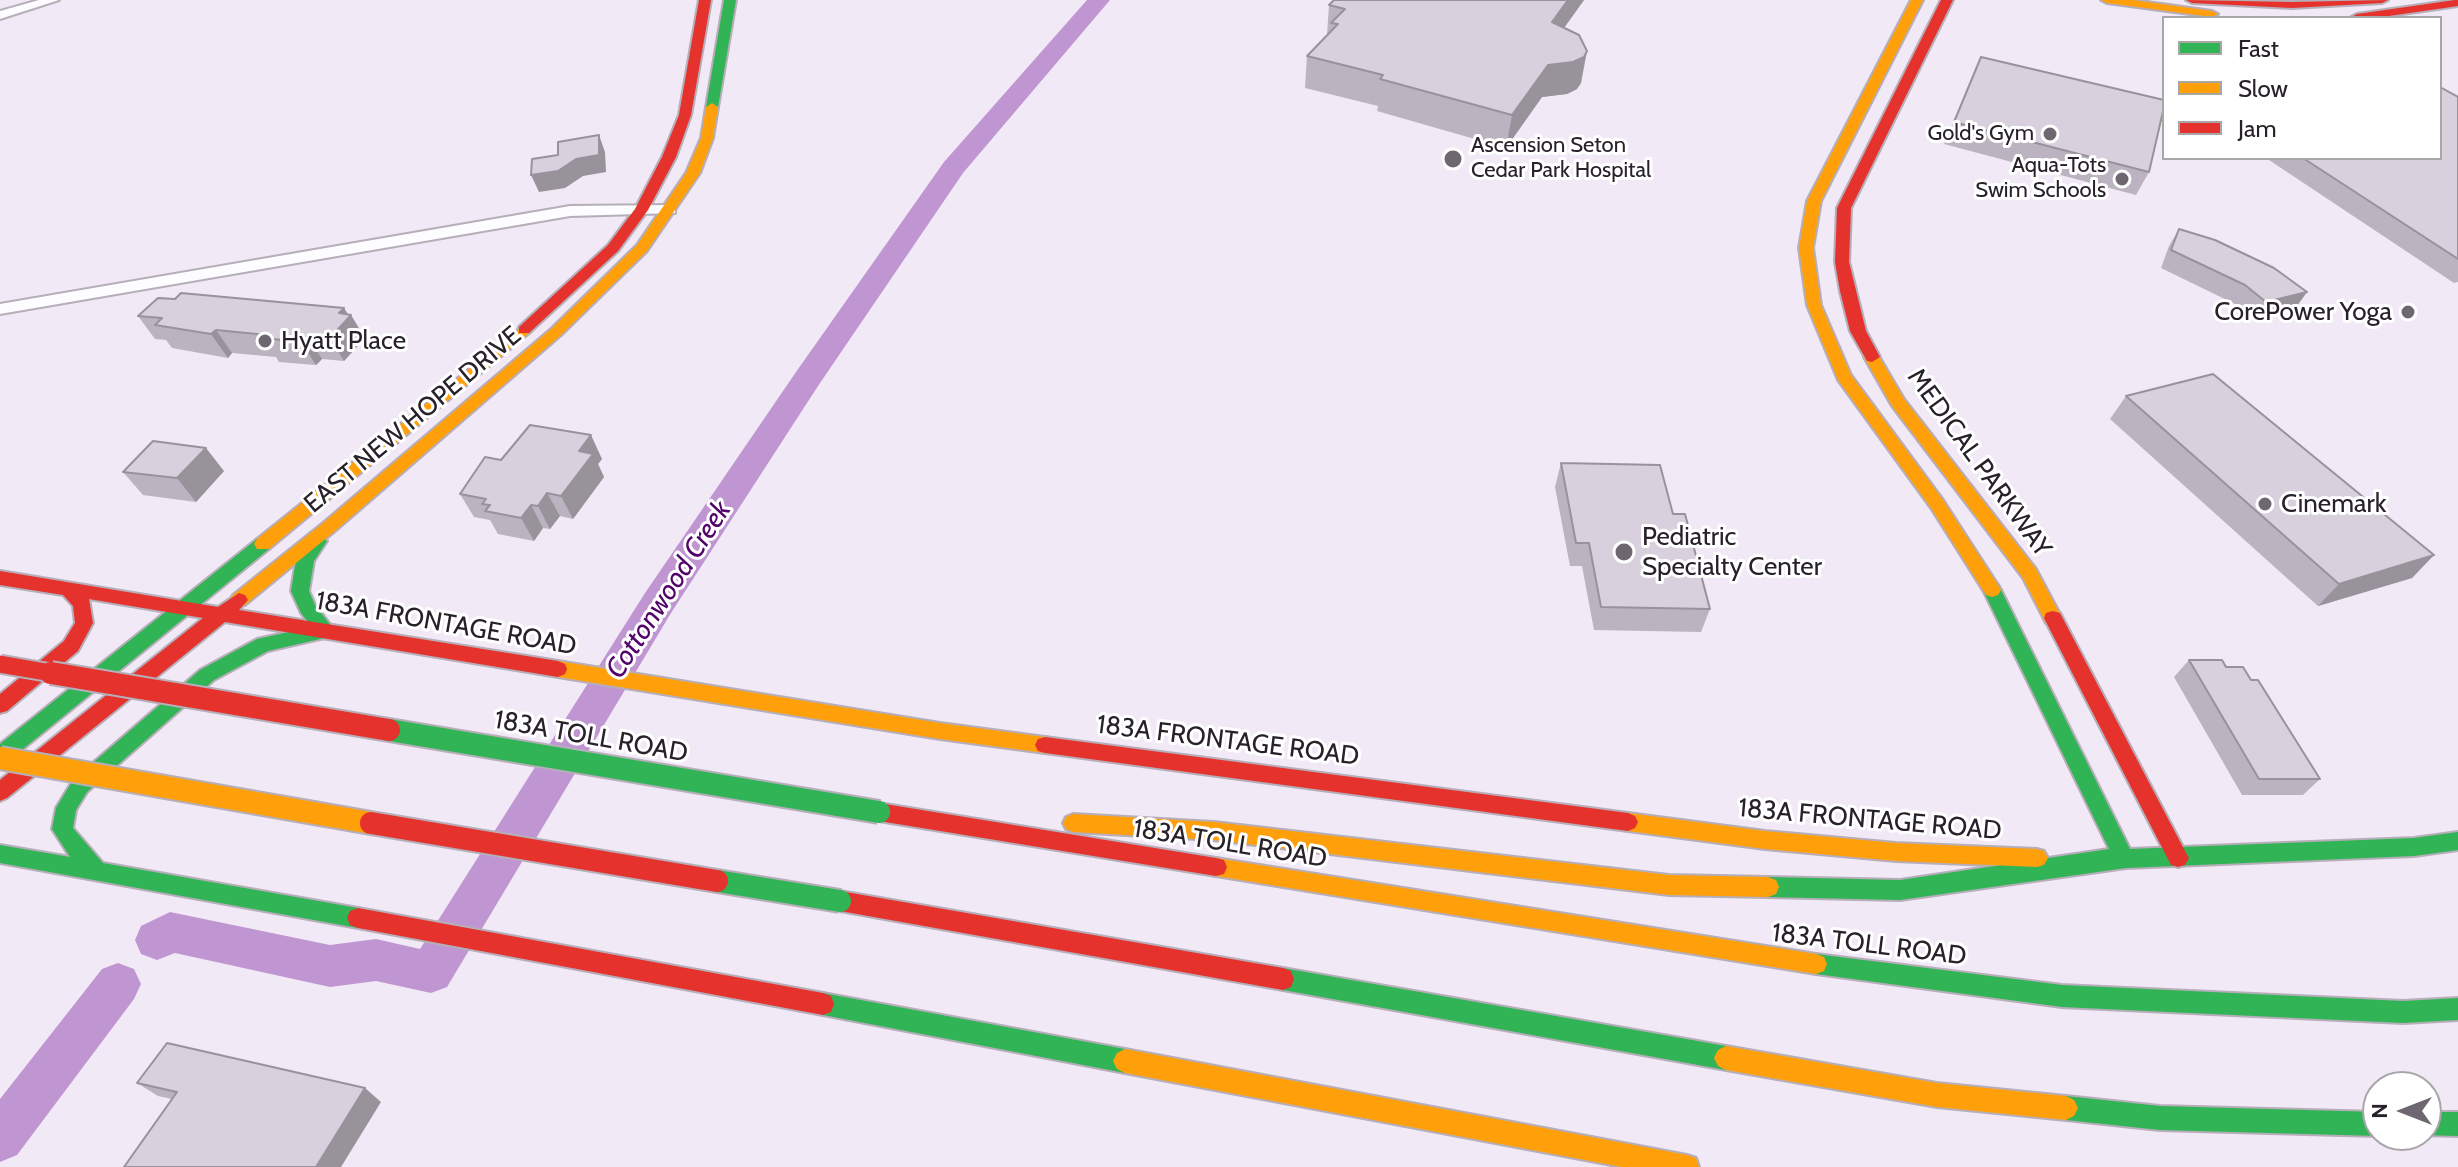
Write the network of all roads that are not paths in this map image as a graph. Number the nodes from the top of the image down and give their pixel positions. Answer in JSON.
{"nodes":[{"id":1,"x":53,"y":0,"type":"edge"},
{"id":2,"x":705,"y":0,"type":"edge"},
{"id":3,"x":730,"y":0,"type":"edge"},
{"id":4,"x":1917,"y":0,"type":"edge"},
{"id":5,"x":1947,"y":0,"type":"edge"},
{"id":6,"x":2107,"y":0,"type":"edge"},
{"id":7,"x":2192,"y":0,"type":"edge"},
{"id":8,"x":2382,"y":0,"type":"edge"},
{"id":9,"x":2458,"y":3,"type":"edge"},
{"id":10,"x":2321,"y":5,"type":"junction"},
{"id":11,"x":0,"y":15,"type":"edge"},
{"id":12,"x":2242,"y":16,"type":"edge"},
{"id":13,"x":2333,"y":16,"type":"edge"},
{"id":14,"x":2370,"y":16,"type":"edge"},
{"id":15,"x":1846,"y":139,"type":"junction"},
{"id":16,"x":1873,"y":147,"type":"junction"},
{"id":17,"x":641,"y":210,"type":"junction"},
{"id":18,"x":670,"y":210,"type":"junction"},
{"id":19,"x":0,"y":309,"type":"edge"},
{"id":20,"x":1898,"y":402,"type":"junction"},
{"id":21,"x":1864,"y":406,"type":"junction"},
{"id":22,"x":329,"y":527,"type":"junction"},
{"id":23,"x":0,"y":578,"type":"edge"},
{"id":24,"x":67,"y":588,"type":"junction"},
{"id":25,"x":183,"y":606,"type":"junction"},
{"id":26,"x":222,"y":613,"type":"junction"},
{"id":27,"x":326,"y":631,"type":"junction"},
{"id":28,"x":0,"y":664,"type":"edge"},
{"id":29,"x":0,"y":705,"type":"edge"},
{"id":30,"x":0,"y":757,"type":"edge"},
{"id":31,"x":0,"y":792,"type":"edge"},
{"id":32,"x":879,"y":812,"type":"junction"},
{"id":33,"x":2458,"y":841,"type":"edge"},
{"id":34,"x":0,"y":854,"type":"edge"},
{"id":35,"x":2178,"y":858,"type":"junction"},
{"id":36,"x":2124,"y":859,"type":"junction"},
{"id":37,"x":98,"y":872,"type":"junction"},
{"id":38,"x":2458,"y":1009,"type":"edge"},
{"id":39,"x":2362,"y":1124,"type":"edge"},
{"id":40,"x":1687,"y":1167,"type":"edge"}],
"edges":[{"from":1,"to":11,"type":"street"},
{"from":2,"to":17,"type":"main road","name":"EAST NEW HOPE DRIVE"},
{"from":3,"to":18,"type":"main road","name":"EAST NEW HOPE DRIVE"},
{"from":4,"to":15,"type":"main road"},
{"from":5,"to":16,"type":"main road","name":"MEDICAL PARKWAY"},
{"from":6,"to":12,"type":"main road"},
{"from":7,"to":10,"type":"main road"},
{"from":8,"to":10,"type":"main road"},
{"from":9,"to":14,"type":"main road"},
{"from":10,"to":13,"type":"main road"},
{"from":15,"to":16,"type":"main road"},
{"from":15,"to":21,"type":"main road"},
{"from":16,"to":20,"type":"main road","name":"MEDICAL PARKWAY"},
{"from":17,"to":18,"type":"street"},
{"from":17,"to":19,"type":"street"},
{"from":17,"to":25,"type":"main road","name":"EAST NEW HOPE DRIVE"},
{"from":18,"to":22,"type":"main road","name":"EAST NEW HOPE DRIVE"},
{"from":20,"to":21,"type":"main road"},
{"from":20,"to":35,"type":"main road","name":"MEDICAL PARKWAY"},
{"from":21,"to":36,"type":"main road"},
{"from":22,"to":26,"type":"main road","name":"EAST NEW HOPE DRIVE"},
{"from":22,"to":27,"type":"main road"},
{"from":23,"to":24,"type":"main road","name":"183A FRONTAGE ROAD"},
{"from":24,"to":25,"type":"main road","name":"183A FRONTAGE ROAD"},
{"from":24,"to":29,"type":"main road"},
{"from":25,"to":26,"type":"main road","name":"183A FRONTAGE ROAD"},
{"from":25,"to":30,"type":"main road","name":"EAST NEW HOPE DRIVE"},
{"from":26,"to":27,"type":"main road","name":"183A FRONTAGE ROAD"},
{"from":26,"to":31,"type":"main road","name":"EAST NEW HOPE DRIVE"},
{"from":27,"to":36,"type":"main road","name":"183A FRONTAGE ROAD"},
{"from":27,"to":37,"type":"main road"},
{"from":28,"to":32,"type":"main road","name":"183A TOLL ROAD","bridge":true},
{"from":30,"to":39,"type":"main road","bridge":true},
{"from":32,"to":36,"type":"main road"},
{"from":32,"to":38,"type":"main road","name":"183A TOLL ROAD"},
{"from":33,"to":35,"type":"main road","name":"183A FRONTAGE ROAD"},
{"from":34,"to":37,"type":"main road"},
{"from":35,"to":36,"type":"main road","name":"183A FRONTAGE ROAD"},
{"from":37,"to":40,"type":"main road"}]}
